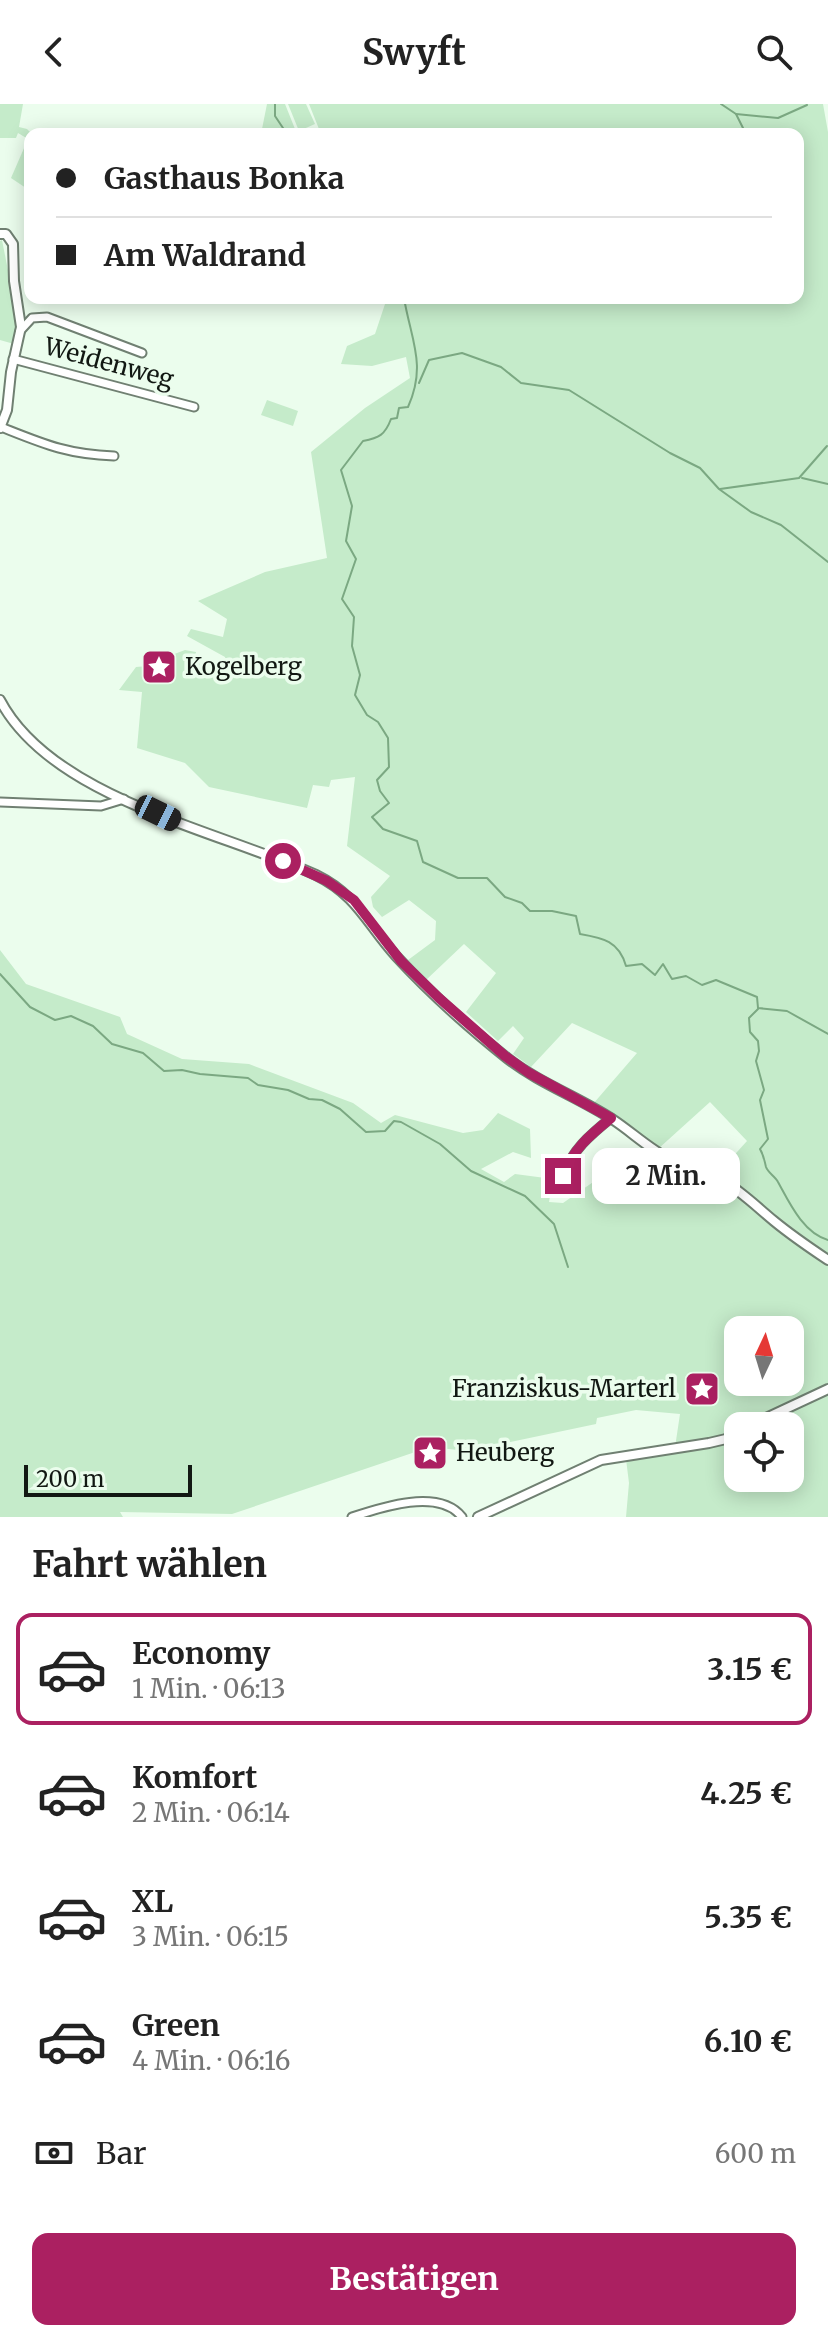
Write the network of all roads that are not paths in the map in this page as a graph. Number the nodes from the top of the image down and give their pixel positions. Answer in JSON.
{"nodes":[{"id":1,"x":0,"y":234,"type":"edge"},
{"id":2,"x":20,"y":331,"type":"junction"},
{"id":3,"x":142,"y":353,"type":"dead end"},
{"id":4,"x":13,"y":359,"type":"junction"},
{"id":5,"x":194,"y":407,"type":"dead end"},
{"id":6,"x":0,"y":428,"type":"edge"},
{"id":7,"x":114,"y":456,"type":"dead end"},
{"id":8,"x":0,"y":700,"type":"edge"},
{"id":9,"x":124,"y":799,"type":"junction"},
{"id":10,"x":0,"y":802,"type":"edge"},
{"id":11,"x":611,"y":1118,"type":"junction"},
{"id":12,"x":563,"y":1176,"type":"dead end"},
{"id":13,"x":828,"y":1260,"type":"edge"},
{"id":14,"x":828,"y":1389,"type":"edge"},
{"id":15,"x":779,"y":1412,"type":"edge"},
{"id":16,"x":724,"y":1439,"type":"edge"},
{"id":17,"x":352,"y":1517,"type":"edge"},
{"id":18,"x":462,"y":1517,"type":"edge"},
{"id":19,"x":478,"y":1517,"type":"edge"}],
"edges":[{"from":1,"to":2,"type":"street"},
{"from":2,"to":3,"type":"street"},
{"from":2,"to":4,"type":"street"},
{"from":4,"to":5,"type":"street","name":"Weidenweg"},
{"from":4,"to":6,"type":"street"},
{"from":6,"to":7,"type":"street"},
{"from":8,"to":9,"type":"street"},
{"from":9,"to":10,"type":"street"},
{"from":9,"to":11,"type":"street"},
{"from":11,"to":12,"type":"street"},
{"from":11,"to":13,"type":"street"},
{"from":14,"to":15,"type":"street"},
{"from":16,"to":19,"type":"street"},
{"from":17,"to":18,"type":"street"}]}
